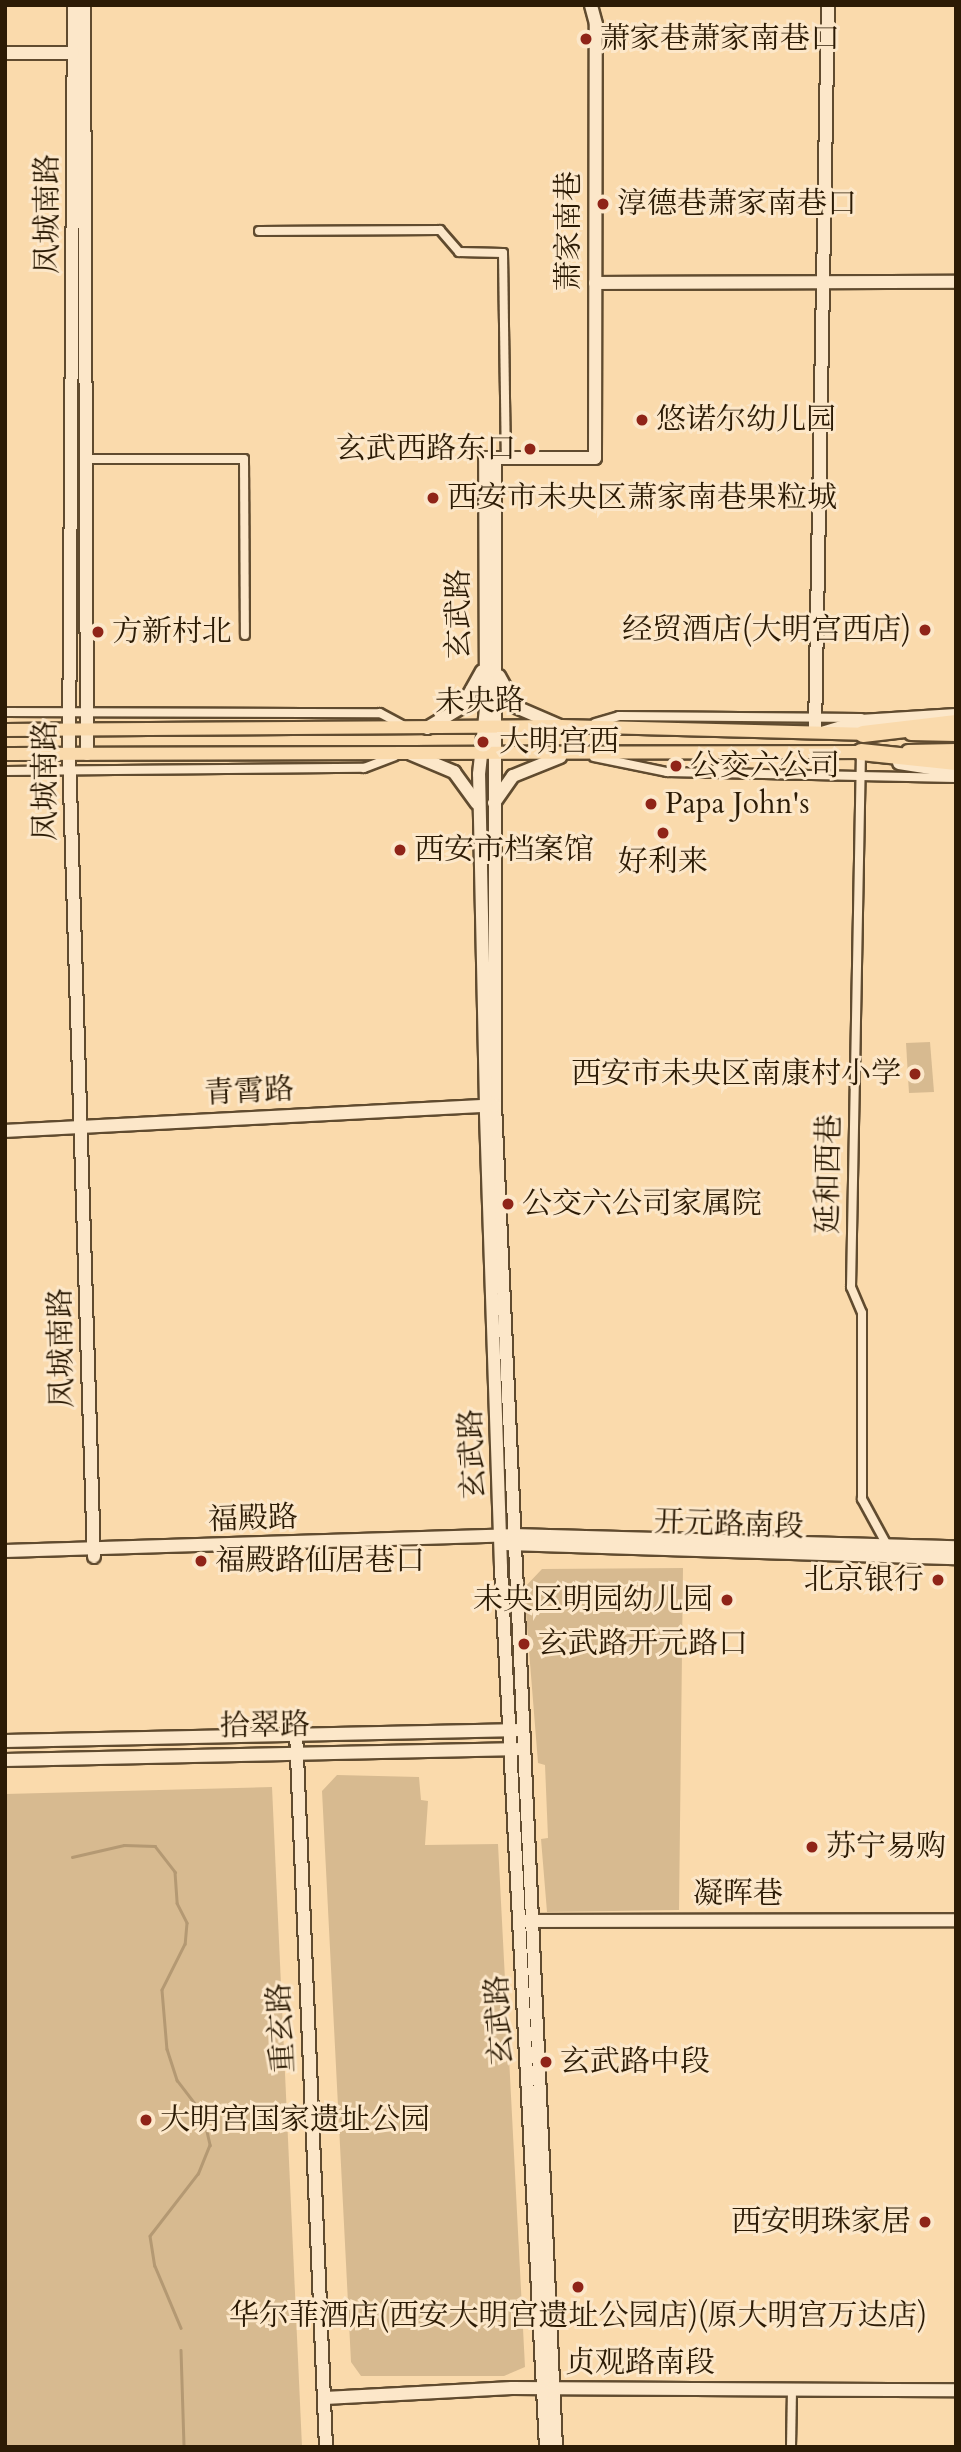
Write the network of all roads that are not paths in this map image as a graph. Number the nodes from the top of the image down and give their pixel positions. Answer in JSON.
{"nodes":[{"id":1,"x":74,"y":5,"type":"edge"},
{"id":2,"x":84,"y":5,"type":"edge"},
{"id":3,"x":591,"y":5,"type":"edge"},
{"id":4,"x":828,"y":5,"type":"edge"},
{"id":5,"x":5,"y":53,"type":"edge"},
{"id":6,"x":73,"y":53,"type":"junction"},
{"id":7,"x":259,"y":230,"type":"dead end"},
{"id":8,"x":956,"y":282,"type":"edge"},
{"id":9,"x":595,"y":283,"type":"junction"},
{"id":10,"x":820,"y":285,"type":"junction"},
{"id":11,"x":495,"y":458,"type":"junction"},
{"id":12,"x":85,"y":459,"type":"junction"},
{"id":13,"x":245,"y":635,"type":"dead end"},
{"id":14,"x":491,"y":659,"type":"junction"},
{"id":15,"x":5,"y":712,"type":"edge"},
{"id":16,"x":72,"y":713,"type":"junction"},
{"id":17,"x":86,"y":714,"type":"junction"},
{"id":18,"x":815,"y":716,"type":"junction"},
{"id":19,"x":730,"y":717,"type":"junction"},
{"id":20,"x":881,"y":719,"type":"junction"},
{"id":21,"x":955,"y":724,"type":"edge"},
{"id":22,"x":561,"y":726,"type":"junction"},
{"id":23,"x":580,"y":727,"type":"junction"},
{"id":24,"x":495,"y":728,"type":"junction"},
{"id":25,"x":425,"y":729,"type":"junction"},
{"id":26,"x":481,"y":729,"type":"junction"},
{"id":27,"x":5,"y":730,"type":"edge"},
{"id":28,"x":410,"y":730,"type":"junction"},
{"id":29,"x":73,"y":731,"type":"junction"},
{"id":30,"x":87,"y":732,"type":"junction"},
{"id":31,"x":754,"y":732,"type":"junction"},
{"id":32,"x":819,"y":732,"type":"junction"},
{"id":33,"x":863,"y":734,"type":"joint"},
{"id":34,"x":956,"y":750,"type":"edge"},
{"id":35,"x":743,"y":751,"type":"junction"},
{"id":36,"x":5,"y":754,"type":"edge"},
{"id":37,"x":69,"y":754,"type":"junction"},
{"id":38,"x":87,"y":754,"type":"junction"},
{"id":39,"x":405,"y":754,"type":"junction"},
{"id":40,"x":486,"y":754,"type":"junction"},
{"id":41,"x":861,"y":755,"type":"junction"},
{"id":42,"x":560,"y":757,"type":"junction"},
{"id":43,"x":594,"y":757,"type":"junction"},
{"id":44,"x":956,"y":762,"type":"edge"},
{"id":45,"x":5,"y":771,"type":"edge"},
{"id":46,"x":70,"y":771,"type":"junction"},
{"id":47,"x":713,"y":771,"type":"junction"},
{"id":48,"x":861,"y":771,"type":"junction"},
{"id":49,"x":956,"y":772,"type":"edge"},
{"id":50,"x":956,"y":778,"type":"edge"},
{"id":51,"x":492,"y":817,"type":"junction"},
{"id":52,"x":480,"y":825,"type":"junction"},
{"id":53,"x":491,"y":1106,"type":"junction"},
{"id":54,"x":83,"y":1126,"type":"junction"},
{"id":55,"x":5,"y":1131,"type":"edge"},
{"id":56,"x":508,"y":1540,"type":"junction"},
{"id":57,"x":887,"y":1545,"type":"junction"},
{"id":58,"x":956,"y":1547,"type":"edge"},
{"id":59,"x":5,"y":1554,"type":"edge"},
{"id":60,"x":94,"y":1554,"type":"junction"},
{"id":61,"x":956,"y":1558,"type":"edge"},
{"id":62,"x":520,"y":1730,"type":"junction"},
{"id":63,"x":296,"y":1732,"type":"junction"},
{"id":64,"x":5,"y":1741,"type":"edge"},
{"id":65,"x":521,"y":1749,"type":"junction"},
{"id":66,"x":296,"y":1751,"type":"junction"},
{"id":67,"x":5,"y":1760,"type":"edge"},
{"id":68,"x":956,"y":1920,"type":"edge"},
{"id":69,"x":525,"y":1921,"type":"junction"},
{"id":70,"x":549,"y":2388,"type":"junction"},
{"id":71,"x":792,"y":2389,"type":"junction"},
{"id":72,"x":956,"y":2390,"type":"edge"},
{"id":73,"x":324,"y":2398,"type":"junction"},
{"id":74,"x":326,"y":2447,"type":"edge"},
{"id":75,"x":546,"y":2447,"type":"edge"},
{"id":76,"x":556,"y":2447,"type":"edge"},
{"id":77,"x":791,"y":2447,"type":"edge"}],
"edges":[{"from":1,"to":6,"type":"street","name":"凤城南路"},
{"from":2,"to":12,"type":"street","name":"凤城南路"},
{"from":3,"to":9,"type":"street","name":"萧家南巷"},
{"from":4,"to":10,"type":"street"},
{"from":5,"to":6,"type":"street"},
{"from":6,"to":16,"type":"street","name":"凤城南路"},
{"from":7,"to":11,"type":"street"},
{"from":8,"to":10,"type":"street"},
{"from":9,"to":10,"type":"street"},
{"from":9,"to":11,"type":"street","name":"萧家南巷"},
{"from":10,"to":18,"type":"street"},
{"from":11,"to":14,"type":"street","name":"玄武路"},
{"from":12,"to":13,"type":"street"},
{"from":12,"to":17,"type":"street","name":"凤城南路"},
{"from":14,"to":22,"type":"street"},
{"from":14,"to":24,"type":"street","name":"玄武路"},
{"from":14,"to":25,"type":"street"},
{"from":14,"to":26,"type":"street","name":"玄武路"},
{"from":15,"to":16,"type":"street"},
{"from":16,"to":17,"type":"street"},
{"from":16,"to":29,"type":"street","name":"凤城南路"},
{"from":17,"to":28,"type":"street"},
{"from":17,"to":30,"type":"street","name":"凤城南路"},
{"from":18,"to":19,"type":"street"},
{"from":18,"to":20,"type":"street"},
{"from":18,"to":32,"type":"street"},
{"from":19,"to":23,"type":"street"},
{"from":19,"to":31,"type":"street"},
{"from":20,"to":21,"type":"street"},
{"from":20,"to":32,"type":"street"},
{"from":21,"to":33,"type":"highway"},
{"from":22,"to":23,"type":"main road","name":"未央路"},
{"from":22,"to":24,"type":"main road","name":"未央路"},
{"from":23,"to":31,"type":"main road","name":"未央路"},
{"from":24,"to":26,"type":"main road","name":"未央路"},
{"from":24,"to":40,"type":"street","name":"玄武路"},
{"from":25,"to":26,"type":"main road","name":"未央路"},
{"from":25,"to":28,"type":"main road","name":"未央路"},
{"from":26,"to":40,"type":"street","name":"玄武路"},
{"from":27,"to":29,"type":"main road","name":"未央路"},
{"from":28,"to":30,"type":"main road","name":"未央路"},
{"from":29,"to":30,"type":"main road","name":"未央路"},
{"from":29,"to":37,"type":"street","name":"凤城南路"},
{"from":30,"to":38,"type":"street","name":"凤城南路"},
{"from":31,"to":32,"type":"main road","name":"未央路"},
{"from":32,"to":33,"type":"main road","name":"未央路"},
{"from":34,"to":41,"type":"main road","name":"未央路"},
{"from":35,"to":41,"type":"main road","name":"未央路"},
{"from":35,"to":43,"type":"main road","name":"未央路"},
{"from":35,"to":47,"type":"street"},
{"from":36,"to":37,"type":"main road","name":"未央路"},
{"from":37,"to":38,"type":"main road","name":"未央路"},
{"from":37,"to":46,"type":"street","name":"凤城南路"},
{"from":38,"to":39,"type":"main road","name":"未央路"},
{"from":39,"to":40,"type":"main road","name":"未央路"},
{"from":39,"to":46,"type":"street"},
{"from":39,"to":52,"type":"street"},
{"from":40,"to":42,"type":"main road","name":"未央路"},
{"from":40,"to":51,"type":"street","name":"玄武路"},
{"from":40,"to":52,"type":"street","name":"玄武路"},
{"from":41,"to":44,"type":"highway"},
{"from":41,"to":48,"type":"street","name":"延和西巷"},
{"from":41,"to":49,"type":"street"},
{"from":42,"to":43,"type":"main road","name":"未央路"},
{"from":42,"to":51,"type":"street"},
{"from":43,"to":47,"type":"street"},
{"from":45,"to":46,"type":"street"},
{"from":46,"to":54,"type":"street","name":"凤城南路"},
{"from":47,"to":48,"type":"street"},
{"from":48,"to":50,"type":"street"},
{"from":48,"to":57,"type":"street","name":"延和西巷"},
{"from":51,"to":53,"type":"street","name":"玄武路"},
{"from":52,"to":53,"type":"street","name":"玄武路"},
{"from":53,"to":54,"type":"street","name":"青霄路"},
{"from":53,"to":56,"type":"street","name":"玄武路"},
{"from":54,"to":55,"type":"street","name":"青霄路"},
{"from":54,"to":60,"type":"street","name":"凤城南路"},
{"from":56,"to":57,"type":"street","name":"开元路南段"},
{"from":56,"to":60,"type":"street","name":"福殿路"},
{"from":56,"to":61,"type":"street","name":"开元路南段"},
{"from":56,"to":62,"type":"street","name":"玄武路"},
{"from":57,"to":58,"type":"street","name":"开元路南段"},
{"from":59,"to":60,"type":"street","name":"福殿路"},
{"from":62,"to":63,"type":"street","name":"拾翠路"},
{"from":62,"to":65,"type":"street","name":"玄武路"},
{"from":63,"to":64,"type":"street","name":"拾翠路"},
{"from":63,"to":66,"type":"street","name":"重玄路"},
{"from":65,"to":66,"type":"street","name":"拾翠路"},
{"from":65,"to":69,"type":"street","name":"玄武路"},
{"from":66,"to":67,"type":"street","name":"拾翠路"},
{"from":66,"to":73,"type":"street","name":"重玄路"},
{"from":68,"to":69,"type":"street","name":"凝晖巷"},
{"from":69,"to":70,"type":"street","name":"玄武路"},
{"from":70,"to":71,"type":"street","name":"贞观路南段"},
{"from":70,"to":73,"type":"street","name":"贞观路南段"},
{"from":70,"to":75,"type":"street","name":"玄武路"},
{"from":70,"to":76,"type":"street","name":"玄武路"},
{"from":71,"to":72,"type":"street","name":"贞观路南段"},
{"from":71,"to":77,"type":"street"},
{"from":73,"to":74,"type":"street","name":"重玄路"}]}
